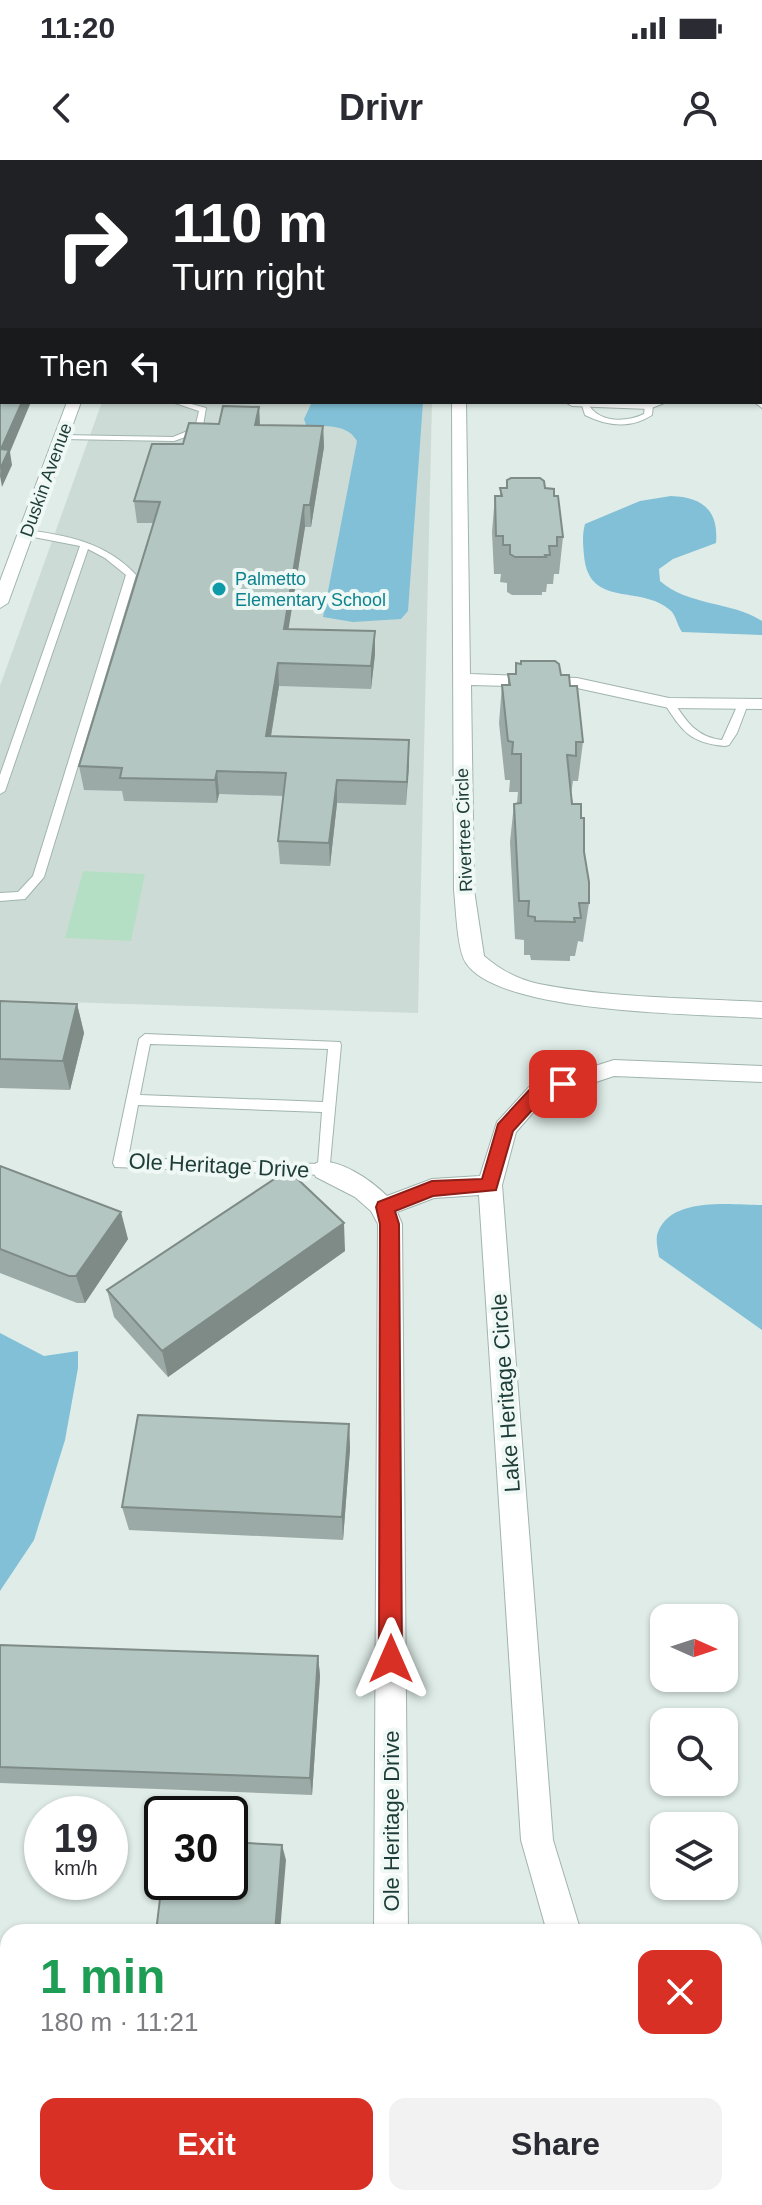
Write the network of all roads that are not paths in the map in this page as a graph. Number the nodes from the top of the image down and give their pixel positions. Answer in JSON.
{"nodes":[{"id":1,"x":73,"y":404,"type":"edge"},
{"id":2,"x":183,"y":404,"type":"edge"},
{"id":3,"x":459,"y":404,"type":"edge"},
{"id":4,"x":579,"y":404,"type":"edge"},
{"id":5,"x":654,"y":404,"type":"edge"},
{"id":6,"x":62,"y":437,"type":"junction"},
{"id":7,"x":26,"y":533,"type":"junction"},
{"id":8,"x":85,"y":544,"type":"junction"},
{"id":9,"x":1,"y":599,"type":"edge"},
{"id":10,"x":460,"y":679,"type":"junction"},
{"id":11,"x":669,"y":703,"type":"junction"},
{"id":12,"x":753,"y":704,"type":"edge"},
{"id":13,"x":0,"y":791,"type":"edge"},
{"id":14,"x":0,"y":897,"type":"edge"},
{"id":15,"x":762,"y":1010,"type":"edge"},
{"id":16,"x":762,"y":1074,"type":"edge"},
{"id":17,"x":133,"y":1100,"type":"junction"},
{"id":18,"x":330,"y":1107,"type":"junction"},
{"id":19,"x":324,"y":1170,"type":"junction"},
{"id":20,"x":490,"y":1185,"type":"junction"},
{"id":21,"x":385,"y":1207,"type":"junction"},
{"id":22,"x":391,"y":1924,"type":"edge"},
{"id":23,"x":562,"y":1924,"type":"edge"}],
"edges":[{"from":1,"to":6,"type":"street","name":"Duskin Avenue"},
{"from":2,"to":6,"type":"lane"},
{"from":3,"to":10,"type":"street","name":"Rivertree Circle"},
{"from":4,"to":5,"type":"lane"},
{"from":6,"to":7,"type":"street","name":"Duskin Avenue"},
{"from":7,"to":8,"type":"lane"},
{"from":7,"to":9,"type":"street","name":"Duskin Avenue"},
{"from":8,"to":13,"type":"lane"},
{"from":8,"to":14,"type":"lane"},
{"from":10,"to":11,"type":"street"},
{"from":10,"to":15,"type":"street","name":"Rivertree Circle"},
{"from":11,"to":12,"type":"street"},
{"from":11,"to":12,"type":"lane"},
{"from":16,"to":20,"type":"street","name":"Lake Heritage Circle"},
{"from":17,"to":18,"type":"lane"},
{"from":17,"to":18,"type":"lane","name":"Ole Heritage Drive"},
{"from":17,"to":19,"type":"lane","name":"Ole Heritage Drive"},
{"from":18,"to":19,"type":"lane","name":"Ole Heritage Drive"},
{"from":19,"to":21,"type":"street","name":"Ole Heritage Drive"},
{"from":20,"to":21,"type":"street"},
{"from":20,"to":23,"type":"street","name":"Lake Heritage Circle"},
{"from":21,"to":22,"type":"street","name":"Ole Heritage Drive"}]}
